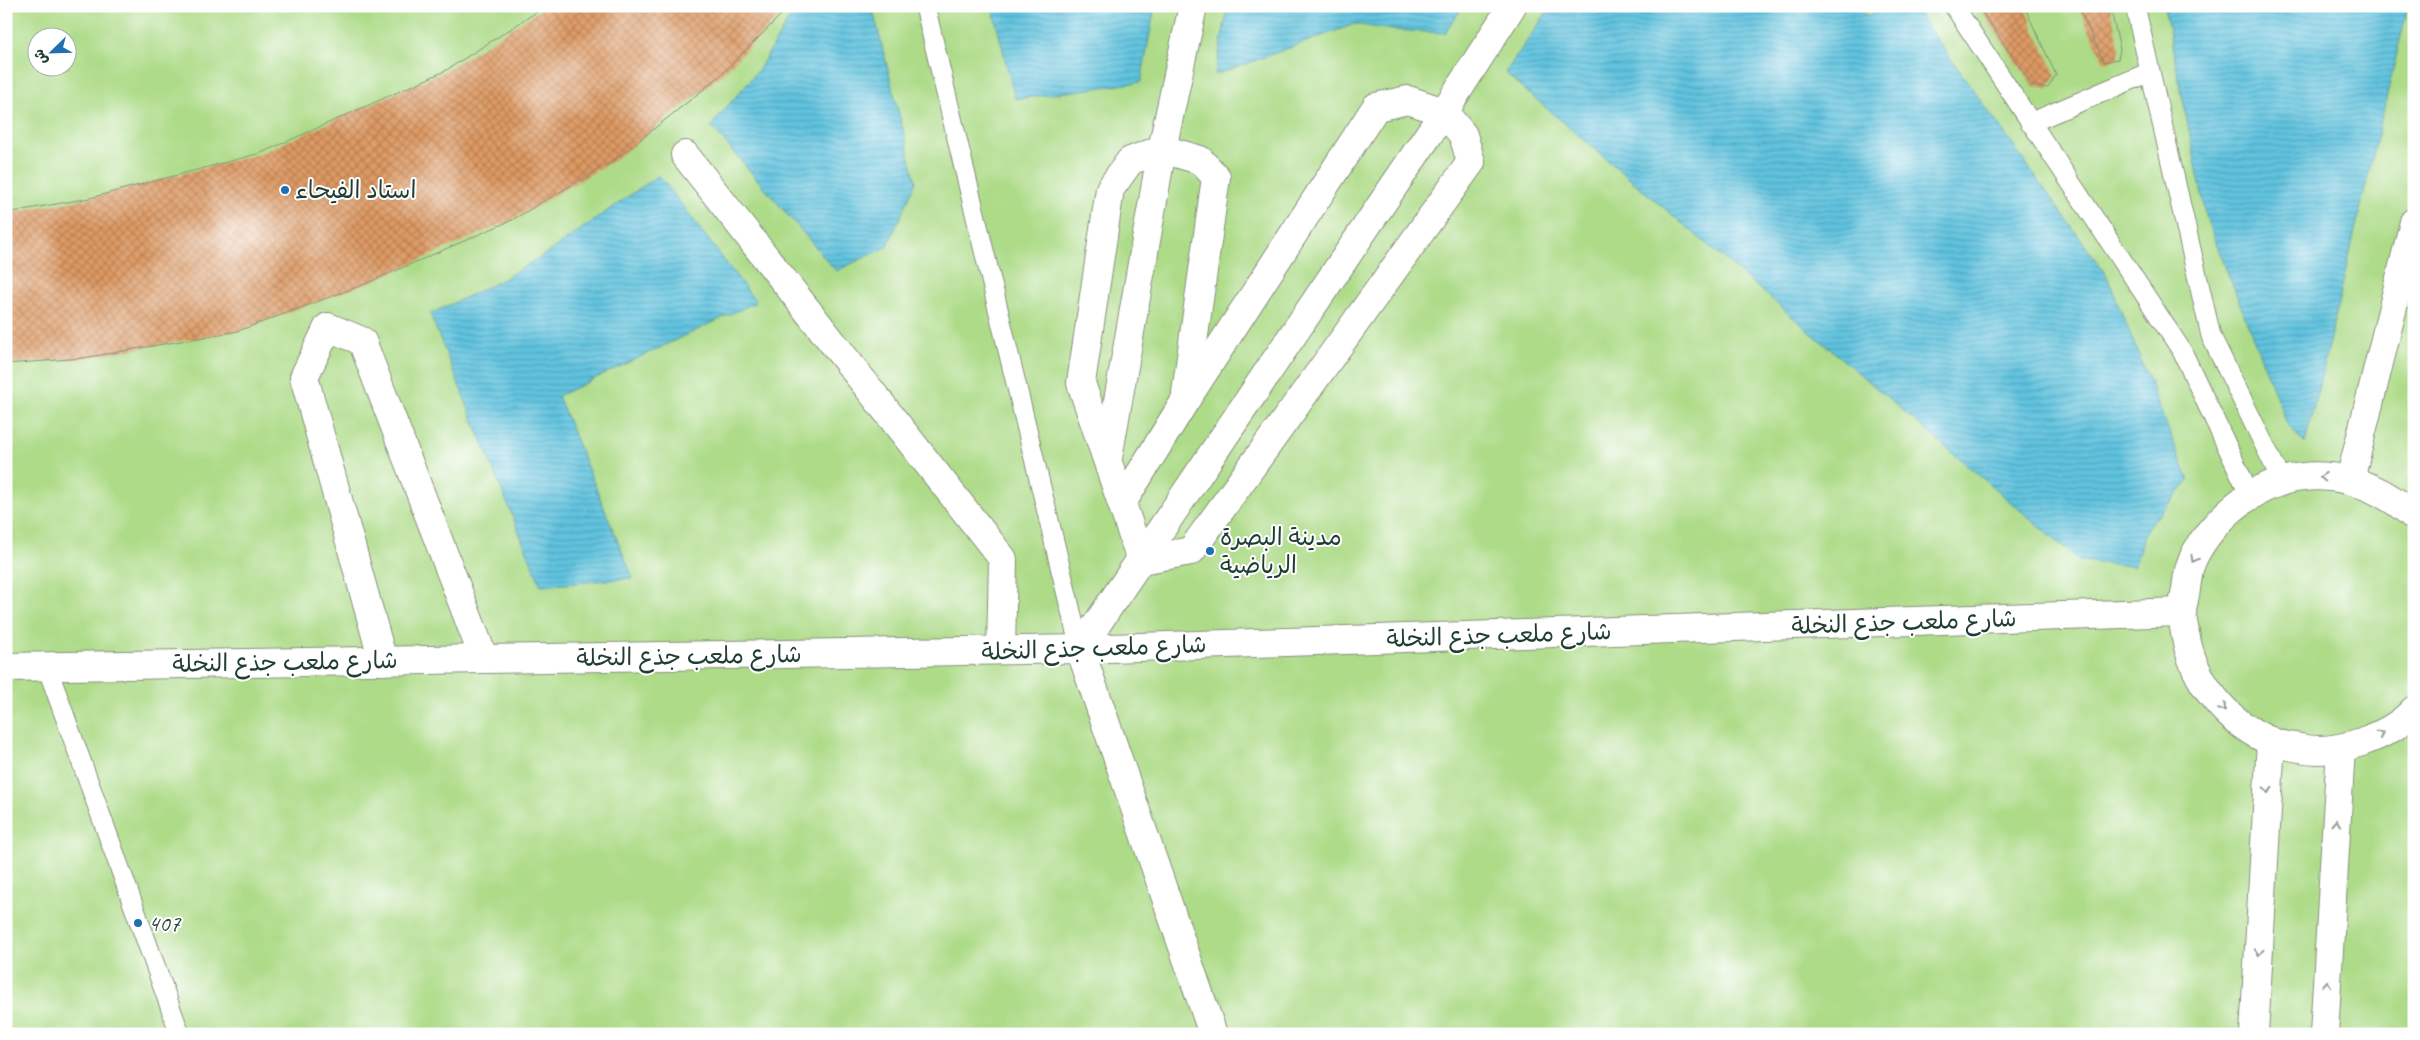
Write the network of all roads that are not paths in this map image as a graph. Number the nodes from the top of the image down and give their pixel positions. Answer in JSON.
{"nodes":[{"id":1,"x":925,"y":6,"type":"edge"},
{"id":2,"x":1193,"y":6,"type":"edge"},
{"id":3,"x":1512,"y":6,"type":"edge"},
{"id":4,"x":1954,"y":6,"type":"edge"},
{"id":5,"x":2135,"y":6,"type":"edge"},
{"id":6,"x":2150,"y":72,"type":"junction"},
{"id":7,"x":1444,"y":112,"type":"junction"},
{"id":8,"x":2030,"y":123,"type":"junction"},
{"id":9,"x":1162,"y":149,"type":"junction"},
{"id":10,"x":685,"y":155,"type":"dead end"},
{"id":11,"x":2414,"y":222,"type":"edge"},
{"id":12,"x":1185,"y":401,"type":"junction"},
{"id":13,"x":1108,"y":460,"type":"junction"},
{"id":14,"x":2350,"y":480,"type":"junction"},
{"id":15,"x":2282,"y":481,"type":"junction"},
{"id":16,"x":2250,"y":494,"type":"junction"},
{"id":17,"x":1122,"y":503,"type":"junction"},
{"id":18,"x":2414,"y":516,"type":"edge"},
{"id":19,"x":1141,"y":560,"type":"junction"},
{"id":20,"x":2182,"y":612,"type":"junction"},
{"id":21,"x":1080,"y":649,"type":"junction"},
{"id":22,"x":1001,"y":650,"type":"junction"},
{"id":23,"x":484,"y":659,"type":"junction"},
{"id":24,"x":383,"y":661,"type":"junction"},
{"id":25,"x":47,"y":666,"type":"junction"},
{"id":26,"x":6,"y":667,"type":"edge"},
{"id":27,"x":2414,"y":710,"type":"edge"},
{"id":28,"x":2271,"y":741,"type":"junction"},
{"id":29,"x":2340,"y":748,"type":"junction"},
{"id":30,"x":180,"y":1034,"type":"edge"},
{"id":31,"x":1213,"y":1034,"type":"edge"},
{"id":32,"x":2254,"y":1034,"type":"edge"},
{"id":33,"x":2324,"y":1034,"type":"edge"}],
"edges":[{"from":1,"to":21,"type":"lane"},
{"from":2,"to":9,"type":"street"},
{"from":3,"to":7,"type":"street"},
{"from":4,"to":8,"type":"lane"},
{"from":5,"to":6,"type":"lane"},
{"from":6,"to":8,"type":"lane"},
{"from":6,"to":15,"type":"lane"},
{"from":7,"to":12,"type":"street"},
{"from":7,"to":19,"type":"street"},
{"from":7,"to":19,"type":"street"},
{"from":8,"to":16,"type":"lane"},
{"from":9,"to":12,"type":"street"},
{"from":9,"to":13,"type":"street"},
{"from":9,"to":13,"type":"street"},
{"from":10,"to":22,"type":"street"},
{"from":11,"to":14,"type":"street"},
{"from":12,"to":17,"type":"street"},
{"from":13,"to":17,"type":"street"},
{"from":14,"to":15,"type":"street","one_way":true},
{"from":14,"to":18,"type":"street"},
{"from":15,"to":16,"type":"street"},
{"from":16,"to":20,"type":"street","one_way":true},
{"from":17,"to":19,"type":"street"},
{"from":19,"to":21,"type":"street"},
{"from":20,"to":21,"type":"street","name":"شارع ملعب جذع النخلة"},
{"from":20,"to":28,"type":"street","one_way":true},
{"from":21,"to":22,"type":"street","name":"شارع ملعب جذع النخلة"},
{"from":21,"to":31,"type":"street"},
{"from":22,"to":23,"type":"street","name":"شارع ملعب جذع النخلة"},
{"from":23,"to":24,"type":"street","name":"شارع ملعب جذع النخلة"},
{"from":23,"to":24,"type":"street"},
{"from":24,"to":25,"type":"street","name":"شارع ملعب جذع النخلة"},
{"from":25,"to":26,"type":"street","name":"شارع ملعب جذع النخلة"},
{"from":25,"to":30,"type":"lane"},
{"from":29,"to":27,"type":"street","one_way":true},
{"from":28,"to":29,"type":"street"},
{"from":28,"to":32,"type":"street","one_way":true},
{"from":33,"to":29,"type":"street","one_way":true}]}
